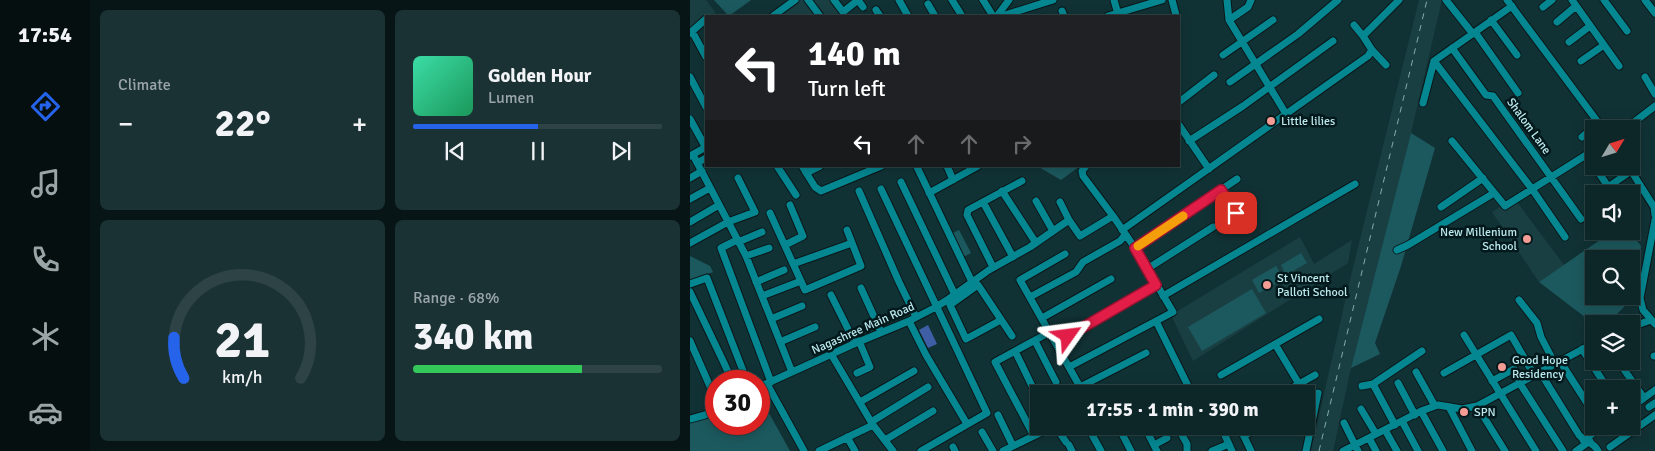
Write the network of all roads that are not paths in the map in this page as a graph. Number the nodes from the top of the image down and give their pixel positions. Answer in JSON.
{"nodes":[{"id":1,"x":795,"y":0,"type":"edge"},
{"id":2,"x":808,"y":0,"type":"edge"},
{"id":3,"x":834,"y":0,"type":"edge"},
{"id":4,"x":899,"y":0,"type":"edge"},
{"id":5,"x":952,"y":0,"type":"edge"},
{"id":6,"x":983,"y":0,"type":"edge"},
{"id":7,"x":1010,"y":0,"type":"edge"},
{"id":8,"x":1053,"y":0,"type":"edge"},
{"id":9,"x":1114,"y":0,"type":"edge"},
{"id":10,"x":1162,"y":0,"type":"edge"},
{"id":11,"x":1172,"y":0,"type":"edge"},
{"id":12,"x":1226,"y":0,"type":"edge"},
{"id":13,"x":1252,"y":0,"type":"edge"},
{"id":14,"x":1338,"y":0,"type":"edge"},
{"id":15,"x":1399,"y":0,"type":"edge"},
{"id":16,"x":1446,"y":0,"type":"edge"},
{"id":17,"x":1552,"y":0,"type":"edge"},
{"id":18,"x":1604,"y":0,"type":"edge"},
{"id":19,"x":1645,"y":0,"type":"edge"},
{"id":20,"x":1511,"y":2,"type":"edge"},
{"id":21,"x":1574,"y":3,"type":"edge"},
{"id":22,"x":928,"y":4,"type":"dead end"},
{"id":23,"x":863,"y":7,"type":"dead end"},
{"id":24,"x":1543,"y":7,"type":"dead end"},
{"id":25,"x":1655,"y":13,"type":"edge"},
{"id":26,"x":774,"y":15,"type":"edge"},
{"id":27,"x":819,"y":15,"type":"edge"},
{"id":28,"x":907,"y":15,"type":"edge"},
{"id":29,"x":934,"y":15,"type":"edge"},
{"id":30,"x":961,"y":15,"type":"edge"},
{"id":31,"x":994,"y":15,"type":"edge"},
{"id":32,"x":996,"y":15,"type":"edge"},
{"id":33,"x":1005,"y":15,"type":"edge"},
{"id":34,"x":1114,"y":15,"type":"edge"},
{"id":35,"x":1176,"y":15,"type":"edge"},
{"id":36,"x":705,"y":20,"type":"edge"},
{"id":37,"x":1229,"y":20,"type":"junction"},
{"id":38,"x":1273,"y":20,"type":"dead end"},
{"id":39,"x":1491,"y":20,"type":"junction"},
{"id":40,"x":1557,"y":22,"type":"dead end"},
{"id":41,"x":1354,"y":25,"type":"dead end"},
{"id":42,"x":1590,"y":26,"type":"junction"},
{"id":43,"x":1627,"y":31,"type":"dead end"},
{"id":44,"x":692,"y":33,"type":"edge"},
{"id":45,"x":1474,"y":33,"type":"junction"},
{"id":46,"x":1363,"y":36,"type":"junction"},
{"id":47,"x":1333,"y":41,"type":"dead end"},
{"id":48,"x":1242,"y":42,"type":"junction"},
{"id":49,"x":1569,"y":42,"type":"dead end"},
{"id":50,"x":1604,"y":45,"type":"junction"},
{"id":51,"x":1452,"y":48,"type":"junction"},
{"id":52,"x":1372,"y":50,"type":"junction"},
{"id":53,"x":705,"y":55,"type":"edge"},
{"id":54,"x":1223,"y":55,"type":"dead end"},
{"id":55,"x":1517,"y":55,"type":"dead end"},
{"id":56,"x":1434,"y":61,"type":"junction"},
{"id":57,"x":1582,"y":62,"type":"dead end"},
{"id":58,"x":1255,"y":64,"type":"junction"},
{"id":59,"x":1386,"y":65,"type":"dead end"},
{"id":60,"x":1619,"y":66,"type":"dead end"},
{"id":61,"x":1214,"y":75,"type":"dead end"},
{"id":62,"x":690,"y":77,"type":"edge"},
{"id":63,"x":1645,"y":78,"type":"dead end"},
{"id":64,"x":1230,"y":82,"type":"dead end"},
{"id":65,"x":1269,"y":87,"type":"junction"},
{"id":66,"x":1518,"y":93,"type":"dead end"},
{"id":67,"x":1655,"y":94,"type":"edge"},
{"id":68,"x":1180,"y":101,"type":"edge"},
{"id":69,"x":1423,"y":103,"type":"dead end"},
{"id":70,"x":705,"y":105,"type":"edge"},
{"id":71,"x":1655,"y":106,"type":"edge"},
{"id":72,"x":1286,"y":114,"type":"junction"},
{"id":73,"x":690,"y":119,"type":"edge"},
{"id":74,"x":1597,"y":120,"type":"edge"},
{"id":75,"x":1637,"y":120,"type":"edge"},
{"id":76,"x":1180,"y":127,"type":"edge"},
{"id":77,"x":693,"y":132,"type":"edge"},
{"id":78,"x":1585,"y":134,"type":"edge"},
{"id":79,"x":1582,"y":136,"type":"dead end"},
{"id":80,"x":1189,"y":141,"type":"junction"},
{"id":81,"x":1452,"y":141,"type":"dead end"},
{"id":82,"x":705,"y":147,"type":"edge"},
{"id":83,"x":705,"y":148,"type":"edge"},
{"id":84,"x":691,"y":155,"type":"edge"},
{"id":85,"x":1585,"y":156,"type":"edge"},
{"id":86,"x":705,"y":159,"type":"edge"},
{"id":87,"x":697,"y":163,"type":"junction"},
{"id":88,"x":778,"y":167,"type":"edge"},
{"id":89,"x":803,"y":167,"type":"edge"},
{"id":90,"x":818,"y":167,"type":"edge"},
{"id":91,"x":879,"y":167,"type":"edge"},
{"id":92,"x":917,"y":167,"type":"edge"},
{"id":93,"x":947,"y":167,"type":"edge"},
{"id":94,"x":973,"y":167,"type":"edge"},
{"id":95,"x":1085,"y":167,"type":"edge"},
{"id":96,"x":1209,"y":169,"type":"junction"},
{"id":97,"x":702,"y":171,"type":"junction"},
{"id":98,"x":806,"y":173,"type":"junction"},
{"id":99,"x":1625,"y":175,"type":"edge"},
{"id":100,"x":1634,"y":175,"type":"edge"},
{"id":101,"x":1552,"y":176,"type":"junction"},
{"id":102,"x":690,"y":178,"type":"edge"},
{"id":103,"x":738,"y":178,"type":"dead end"},
{"id":104,"x":1483,"y":178,"type":"junction"},
{"id":105,"x":1237,"y":179,"type":"dead end"},
{"id":106,"x":953,"y":180,"type":"junction"},
{"id":107,"x":1022,"y":181,"type":"dead end"},
{"id":108,"x":901,"y":182,"type":"dead end"},
{"id":109,"x":1355,"y":184,"type":"dead end"},
{"id":110,"x":1615,"y":185,"type":"edge"},
{"id":111,"x":710,"y":188,"type":"junction"},
{"id":112,"x":881,"y":189,"type":"dead end"},
{"id":113,"x":1532,"y":189,"type":"junction"},
{"id":114,"x":1221,"y":190,"type":"junction"},
{"id":115,"x":859,"y":191,"type":"dead end"},
{"id":116,"x":1002,"y":191,"type":"junction"},
{"id":117,"x":930,"y":193,"type":"junction"},
{"id":118,"x":1494,"y":193,"type":"junction"},
{"id":119,"x":796,"y":195,"type":"dead end"},
{"id":120,"x":690,"y":199,"type":"edge"},
{"id":121,"x":1036,"y":201,"type":"dead end"},
{"id":122,"x":983,"y":202,"type":"junction"},
{"id":123,"x":1060,"y":202,"type":"dead end"},
{"id":124,"x":719,"y":205,"type":"junction"},
{"id":125,"x":790,"y":205,"type":"dead end"},
{"id":126,"x":1654,"y":206,"type":"edge"},
{"id":127,"x":1441,"y":207,"type":"dead end"},
{"id":128,"x":770,"y":213,"type":"dead end"},
{"id":129,"x":1655,"y":215,"type":"edge"},
{"id":130,"x":1113,"y":216,"type":"junction"},
{"id":131,"x":1581,"y":219,"type":"dead end"},
{"id":132,"x":1069,"y":220,"type":"junction"},
{"id":133,"x":1655,"y":220,"type":"edge"},
{"id":134,"x":690,"y":222,"type":"edge"},
{"id":135,"x":728,"y":222,"type":"junction"},
{"id":136,"x":1243,"y":225,"type":"dead end"},
{"id":137,"x":1213,"y":228,"type":"dead end"},
{"id":138,"x":847,"y":230,"type":"dead end"},
{"id":139,"x":1053,"y":231,"type":"junction"},
{"id":140,"x":762,"y":232,"type":"dead end"},
{"id":141,"x":1123,"y":232,"type":"junction"},
{"id":142,"x":1565,"y":237,"type":"dead end"},
{"id":143,"x":738,"y":241,"type":"junction"},
{"id":144,"x":1036,"y":242,"type":"junction"},
{"id":145,"x":690,"y":243,"type":"edge"},
{"id":146,"x":852,"y":243,"type":"junction"},
{"id":147,"x":785,"y":245,"type":"junction"},
{"id":148,"x":769,"y":248,"type":"dead end"},
{"id":149,"x":1135,"y":248,"type":"junction"},
{"id":150,"x":1397,"y":250,"type":"dead end"},
{"id":151,"x":1065,"y":254,"type":"dead end"},
{"id":152,"x":746,"y":256,"type":"junction"},
{"id":153,"x":1013,"y":257,"type":"junction"},
{"id":154,"x":793,"y":264,"type":"junction"},
{"id":155,"x":993,"y":267,"type":"junction"},
{"id":156,"x":784,"y":270,"type":"dead end"},
{"id":157,"x":1147,"y":270,"type":"junction"},
{"id":158,"x":1111,"y":279,"type":"dead end"},
{"id":159,"x":756,"y":282,"type":"junction"},
{"id":160,"x":801,"y":282,"type":"junction"},
{"id":161,"x":972,"y":282,"type":"junction"},
{"id":162,"x":690,"y":284,"type":"edge"},
{"id":163,"x":1156,"y":285,"type":"junction"},
{"id":164,"x":861,"y":288,"type":"dead end"},
{"id":165,"x":690,"y":292,"type":"edge"},
{"id":166,"x":960,"y":294,"type":"junction"},
{"id":167,"x":831,"y":295,"type":"dead end"},
{"id":168,"x":762,"y":296,"type":"junction"},
{"id":169,"x":1163,"y":296,"type":"junction"},
{"id":170,"x":1030,"y":297,"type":"junction"},
{"id":171,"x":1520,"y":300,"type":"dead end"},
{"id":172,"x":802,"y":306,"type":"dead end"},
{"id":173,"x":936,"y":307,"type":"junction"},
{"id":174,"x":916,"y":317,"type":"junction"},
{"id":175,"x":1042,"y":318,"type":"junction"},
{"id":176,"x":771,"y":319,"type":"junction"},
{"id":177,"x":1319,"y":319,"type":"dead end"},
{"id":178,"x":1001,"y":320,"type":"junction"},
{"id":179,"x":909,"y":321,"type":"junction"},
{"id":180,"x":1156,"y":321,"type":"junction"},
{"id":181,"x":1653,"y":322,"type":"edge"},
{"id":182,"x":1640,"y":325,"type":"edge"},
{"id":183,"x":815,"y":327,"type":"dead end"},
{"id":184,"x":881,"y":332,"type":"junction"},
{"id":185,"x":1050,"y":332,"type":"junction"},
{"id":186,"x":1464,"y":335,"type":"dead end"},
{"id":187,"x":1012,"y":336,"type":"dead end"},
{"id":188,"x":690,"y":341,"type":"edge"},
{"id":189,"x":1035,"y":341,"type":"junction"},
{"id":190,"x":780,"y":342,"type":"junction"},
{"id":191,"x":857,"y":342,"type":"junction"},
{"id":192,"x":1056,"y":343,"type":"junction"},
{"id":193,"x":1275,"y":344,"type":"junction"},
{"id":194,"x":1585,"y":348,"type":"edge"},
{"id":195,"x":1582,"y":349,"type":"junction"},
{"id":196,"x":1015,"y":351,"type":"junction"},
{"id":197,"x":1422,"y":351,"type":"dead end"},
{"id":198,"x":991,"y":353,"type":"dead end"},
{"id":199,"x":1146,"y":353,"type":"dead end"},
{"id":200,"x":831,"y":354,"type":"junction"},
{"id":201,"x":1477,"y":355,"type":"junction"},
{"id":202,"x":995,"y":362,"type":"junction"},
{"id":203,"x":1558,"y":363,"type":"junction"},
{"id":204,"x":1069,"y":367,"type":"junction"},
{"id":205,"x":1514,"y":369,"type":"dead end"},
{"id":206,"x":727,"y":370,"type":"edge"},
{"id":207,"x":743,"y":370,"type":"edge"},
{"id":208,"x":764,"y":370,"type":"edge"},
{"id":209,"x":1624,"y":370,"type":"edge"},
{"id":210,"x":914,"y":371,"type":"dead end"},
{"id":211,"x":792,"y":372,"type":"junction"},
{"id":212,"x":1416,"y":372,"type":"dead end"},
{"id":213,"x":1444,"y":373,"type":"dead end"},
{"id":214,"x":1537,"y":373,"type":"junction"},
{"id":215,"x":857,"y":374,"type":"dead end"},
{"id":216,"x":705,"y":375,"type":"edge"},
{"id":217,"x":1221,"y":375,"type":"dead end"},
{"id":218,"x":1314,"y":375,"type":"dead end"},
{"id":219,"x":1602,"y":380,"type":"edge"},
{"id":220,"x":1492,"y":381,"type":"junction"},
{"id":221,"x":1056,"y":382,"type":"dead end"},
{"id":222,"x":1519,"y":382,"type":"junction"},
{"id":223,"x":770,"y":383,"type":"edge"},
{"id":224,"x":1398,"y":383,"type":"dead end"},
{"id":225,"x":1299,"y":384,"type":"joint"},
{"id":226,"x":1373,"y":384,"type":"junction"},
{"id":227,"x":770,"y":385,"type":"edge"},
{"id":228,"x":1032,"y":385,"type":"edge"},
{"id":229,"x":1079,"y":385,"type":"edge"},
{"id":230,"x":1084,"y":385,"type":"edge"},
{"id":231,"x":1188,"y":385,"type":"edge"},
{"id":232,"x":1362,"y":386,"type":"dead end"},
{"id":233,"x":928,"y":387,"type":"dead end"},
{"id":234,"x":1655,"y":390,"type":"edge"},
{"id":235,"x":1499,"y":393,"type":"junction"},
{"id":236,"x":1315,"y":395,"type":"edge"},
{"id":237,"x":1644,"y":398,"type":"junction"},
{"id":238,"x":1585,"y":401,"type":"edge"},
{"id":239,"x":1640,"y":401,"type":"edge"},
{"id":240,"x":860,"y":402,"type":"junction"},
{"id":241,"x":1435,"y":406,"type":"junction"},
{"id":242,"x":1477,"y":406,"type":"junction"},
{"id":243,"x":1449,"y":407,"type":"junction"},
{"id":244,"x":1315,"y":408,"type":"edge"},
{"id":245,"x":1361,"y":409,"type":"dead end"},
{"id":246,"x":933,"y":411,"type":"dead end"},
{"id":247,"x":1418,"y":413,"type":"junction"},
{"id":248,"x":1655,"y":414,"type":"edge"},
{"id":249,"x":705,"y":415,"type":"edge"},
{"id":250,"x":998,"y":415,"type":"dead end"},
{"id":251,"x":691,"y":416,"type":"edge"},
{"id":252,"x":872,"y":423,"type":"junction"},
{"id":253,"x":1344,"y":423,"type":"dead end"},
{"id":254,"x":1399,"y":423,"type":"junction"},
{"id":255,"x":967,"y":424,"type":"junction"},
{"id":256,"x":1385,"y":430,"type":"junction"},
{"id":257,"x":982,"y":432,"type":"dead end"},
{"id":258,"x":1376,"y":434,"type":"junction"},
{"id":259,"x":1061,"y":435,"type":"edge"},
{"id":260,"x":1092,"y":435,"type":"edge"},
{"id":261,"x":1123,"y":435,"type":"edge"},
{"id":262,"x":1150,"y":435,"type":"edge"},
{"id":263,"x":1182,"y":435,"type":"edge"},
{"id":264,"x":1225,"y":435,"type":"edge"},
{"id":265,"x":1309,"y":435,"type":"edge"},
{"id":266,"x":1593,"y":435,"type":"edge"},
{"id":267,"x":1034,"y":436,"type":"joint"},
{"id":268,"x":1244,"y":436,"type":"edge"},
{"id":269,"x":847,"y":438,"type":"junction"},
{"id":270,"x":1167,"y":438,"type":"dead end"},
{"id":271,"x":1369,"y":438,"type":"junction"},
{"id":272,"x":886,"y":440,"type":"junction"},
{"id":273,"x":1586,"y":441,"type":"junction"},
{"id":274,"x":1013,"y":446,"type":"junction"},
{"id":275,"x":1069,"y":446,"type":"edge"},
{"id":276,"x":1230,"y":447,"type":"edge"},
{"id":277,"x":1610,"y":447,"type":"dead end"},
{"id":278,"x":1156,"y":448,"type":"edge"},
{"id":279,"x":1356,"y":448,"type":"edge"},
{"id":280,"x":824,"y":450,"type":"edge"},
{"id":281,"x":804,"y":451,"type":"edge"},
{"id":282,"x":855,"y":451,"type":"edge"},
{"id":283,"x":893,"y":451,"type":"edge"},
{"id":284,"x":921,"y":451,"type":"edge"},
{"id":285,"x":993,"y":451,"type":"edge"},
{"id":286,"x":1003,"y":451,"type":"edge"},
{"id":287,"x":1101,"y":451,"type":"edge"},
{"id":288,"x":1131,"y":451,"type":"edge"},
{"id":289,"x":1187,"y":451,"type":"edge"},
{"id":290,"x":1212,"y":451,"type":"edge"},
{"id":291,"x":1251,"y":451,"type":"edge"},
{"id":292,"x":1306,"y":451,"type":"edge"},
{"id":293,"x":1343,"y":451,"type":"edge"},
{"id":294,"x":1376,"y":451,"type":"edge"},
{"id":295,"x":1396,"y":451,"type":"edge"},
{"id":296,"x":1418,"y":451,"type":"edge"},
{"id":297,"x":1443,"y":451,"type":"edge"},
{"id":298,"x":1472,"y":451,"type":"edge"},
{"id":299,"x":1506,"y":451,"type":"edge"},
{"id":300,"x":1536,"y":451,"type":"edge"},
{"id":301,"x":1563,"y":451,"type":"edge"},
{"id":302,"x":1576,"y":451,"type":"edge"},
{"id":303,"x":1598,"y":451,"type":"edge"}],
"edges":[{"from":1,"to":26,"type":"street"},
{"from":2,"to":27,"type":"street"},
{"from":3,"to":23,"type":"street"},
{"from":4,"to":28,"type":"street"},
{"from":5,"to":30,"type":"street"},
{"from":6,"to":31,"type":"street"},
{"from":7,"to":32,"type":"street"},
{"from":8,"to":33,"type":"street"},
{"from":9,"to":34,"type":"street"},
{"from":10,"to":34,"type":"street"},
{"from":11,"to":35,"type":"street"},
{"from":12,"to":37,"type":"street"},
{"from":13,"to":37,"type":"street"},
{"from":14,"to":58,"type":"street"},
{"from":15,"to":46,"type":"street"},
{"from":16,"to":45,"type":"street"},
{"from":17,"to":24,"type":"street"},
{"from":18,"to":43,"type":"street"},
{"from":19,"to":25,"type":"street"},
{"from":20,"to":39,"type":"street"},
{"from":20,"to":74,"type":"street"},
{"from":21,"to":40,"type":"street"},
{"from":21,"to":42,"type":"street"},
{"from":22,"to":29,"type":"street"},
{"from":36,"to":44,"type":"street"},
{"from":37,"to":48,"type":"street"},
{"from":38,"to":48,"type":"street"},
{"from":39,"to":45,"type":"street"},
{"from":39,"to":55,"type":"street"},
{"from":41,"to":46,"type":"street"},
{"from":42,"to":49,"type":"street"},
{"from":42,"to":50,"type":"street"},
{"from":44,"to":53,"type":"street"},
{"from":45,"to":51,"type":"street"},
{"from":45,"to":66,"type":"street"},
{"from":46,"to":52,"type":"street"},
{"from":47,"to":65,"type":"street"},
{"from":48,"to":54,"type":"street"},
{"from":48,"to":58,"type":"street"},
{"from":50,"to":57,"type":"street"},
{"from":50,"to":60,"type":"street"},
{"from":51,"to":56,"type":"street"},
{"from":51,"to":101,"type":"street","name":"Shalom Lane"},
{"from":52,"to":59,"type":"street"},
{"from":52,"to":72,"type":"street"},
{"from":56,"to":69,"type":"street"},
{"from":56,"to":113,"type":"street"},
{"from":58,"to":64,"type":"street"},
{"from":58,"to":65,"type":"street"},
{"from":61,"to":68,"type":"street"},
{"from":62,"to":70,"type":"street"},
{"from":63,"to":67,"type":"street"},
{"from":65,"to":72,"type":"street"},
{"from":65,"to":80,"type":"street"},
{"from":71,"to":75,"type":"street"},
{"from":72,"to":96,"type":"street"},
{"from":73,"to":77,"type":"street"},
{"from":76,"to":80,"type":"street"},
{"from":77,"to":82,"type":"street"},
{"from":78,"to":79,"type":"street"},
{"from":80,"to":96,"type":"street"},
{"from":81,"to":104,"type":"street"},
{"from":83,"to":84,"type":"street"},
{"from":84,"to":87,"type":"street"},
{"from":85,"to":101,"type":"street"},
{"from":86,"to":87,"type":"street"},
{"from":87,"to":97,"type":"street"},
{"from":88,"to":119,"type":"street"},
{"from":89,"to":98,"type":"street"},
{"from":90,"to":98,"type":"street"},
{"from":91,"to":98,"type":"street"},
{"from":92,"to":117,"type":"street"},
{"from":93,"to":106,"type":"street"},
{"from":94,"to":106,"type":"street"},
{"from":95,"to":130,"type":"street"},
{"from":96,"to":141,"type":"street"},
{"from":97,"to":102,"type":"street"},
{"from":97,"to":111,"type":"street"},
{"from":99,"to":110,"type":"street"},
{"from":100,"to":126,"type":"street"},
{"from":101,"to":113,"type":"street"},
{"from":101,"to":131,"type":"street","name":"Shalom Lane"},
{"from":103,"to":135,"type":"street"},
{"from":104,"to":118,"type":"street"},
{"from":104,"to":127,"type":"street"},
{"from":105,"to":114,"type":"street"},
{"from":106,"to":117,"type":"street"},
{"from":107,"to":116,"type":"street"},
{"from":108,"to":166,"type":"street"},
{"from":109,"to":169,"type":"street"},
{"from":111,"to":120,"type":"street"},
{"from":111,"to":124,"type":"street"},
{"from":112,"to":173,"type":"street"},
{"from":113,"to":118,"type":"street"},
{"from":113,"to":142,"type":"street"},
{"from":114,"to":136,"type":"street"},
{"from":114,"to":149,"type":"street"},
{"from":115,"to":174,"type":"street"},
{"from":116,"to":122,"type":"street"},
{"from":116,"to":144,"type":"street"},
{"from":117,"to":161,"type":"street"},
{"from":118,"to":150,"type":"street"},
{"from":121,"to":139,"type":"street"},
{"from":122,"to":153,"type":"street"},
{"from":122,"to":155,"type":"street"},
{"from":123,"to":132,"type":"street"},
{"from":124,"to":134,"type":"street"},
{"from":124,"to":135,"type":"street"},
{"from":125,"to":147,"type":"street"},
{"from":126,"to":129,"type":"street"},
{"from":128,"to":147,"type":"street"},
{"from":130,"to":132,"type":"street"},
{"from":130,"to":141,"type":"street"},
{"from":132,"to":139,"type":"street","name":"Nagashree Main Road"},
{"from":133,"to":181,"type":"street"},
{"from":135,"to":143,"type":"street"},
{"from":135,"to":145,"type":"street"},
{"from":137,"to":157,"type":"street"},
{"from":138,"to":146,"type":"street"},
{"from":139,"to":144,"type":"street","name":"Nagashree Main Road"},
{"from":140,"to":143,"type":"street"},
{"from":141,"to":149,"type":"street"},
{"from":141,"to":170,"type":"street"},
{"from":143,"to":152,"type":"street"},
{"from":143,"to":208,"type":"street"},
{"from":144,"to":153,"type":"street","name":"Nagashree Main Road"},
{"from":146,"to":154,"type":"street"},
{"from":146,"to":160,"type":"street"},
{"from":147,"to":154,"type":"street"},
{"from":148,"to":152,"type":"street"},
{"from":149,"to":157,"type":"street"},
{"from":151,"to":170,"type":"street"},
{"from":152,"to":159,"type":"street"},
{"from":153,"to":155,"type":"street","name":"Nagashree Main Road"},
{"from":154,"to":160,"type":"street"},
{"from":155,"to":161,"type":"street","name":"Nagashree Main Road"},
{"from":156,"to":159,"type":"street"},
{"from":157,"to":163,"type":"street"},
{"from":158,"to":175,"type":"street"},
{"from":159,"to":168,"type":"street"},
{"from":160,"to":168,"type":"street"},
{"from":161,"to":166,"type":"street","name":"Nagashree Main Road"},
{"from":162,"to":207,"type":"street"},
{"from":163,"to":169,"type":"street"},
{"from":163,"to":192,"type":"street"},
{"from":164,"to":184,"type":"street"},
{"from":165,"to":206,"type":"street"},
{"from":166,"to":173,"type":"street","name":"Nagashree Main Road"},
{"from":166,"to":178,"type":"street"},
{"from":166,"to":178,"type":"street"},
{"from":167,"to":191,"type":"street"},
{"from":168,"to":176,"type":"street"},
{"from":169,"to":180,"type":"street"},
{"from":170,"to":175,"type":"street"},
{"from":171,"to":203,"type":"street"},
{"from":172,"to":176,"type":"street"},
{"from":173,"to":174,"type":"street","name":"Nagashree Main Road"},
{"from":173,"to":255,"type":"street"},
{"from":174,"to":179,"type":"street","name":"Nagashree Main Road"},
{"from":175,"to":185,"type":"street"},
{"from":176,"to":190,"type":"street"},
{"from":177,"to":193,"type":"street"},
{"from":178,"to":187,"type":"street"},
{"from":179,"to":184,"type":"street","name":"Nagashree Main Road"},
{"from":179,"to":255,"type":"street"},
{"from":180,"to":204,"type":"street"},
{"from":180,"to":231,"type":"street"},
{"from":181,"to":182,"type":"street"},
{"from":183,"to":190,"type":"street"},
{"from":184,"to":191,"type":"street","name":"Nagashree Main Road"},
{"from":185,"to":189,"type":"street"},
{"from":185,"to":192,"type":"street"},
{"from":186,"to":201,"type":"street"},
{"from":188,"to":216,"type":"street"},
{"from":189,"to":196,"type":"street"},
{"from":189,"to":221,"type":"street"},
{"from":190,"to":211,"type":"street"},
{"from":191,"to":200,"type":"street","name":"Nagashree Main Road"},
{"from":191,"to":215,"type":"street"},
{"from":192,"to":204,"type":"street"},
{"from":193,"to":217,"type":"street"},
{"from":193,"to":225,"type":"street"},
{"from":194,"to":195,"type":"street"},
{"from":195,"to":203,"type":"street"},
{"from":195,"to":219,"type":"street"},
{"from":196,"to":202,"type":"street"},
{"from":196,"to":228,"type":"street"},
{"from":197,"to":226,"type":"street"},
{"from":198,"to":202,"type":"street"},
{"from":199,"to":230,"type":"street"},
{"from":200,"to":211,"type":"street","name":"Nagashree Main Road"},
{"from":200,"to":240,"type":"street"},
{"from":201,"to":213,"type":"street"},
{"from":201,"to":214,"type":"street"},
{"from":201,"to":220,"type":"street"},
{"from":202,"to":267,"type":"street"},
{"from":203,"to":214,"type":"street"},
{"from":203,"to":238,"type":"street"},
{"from":204,"to":229,"type":"street"},
{"from":205,"to":220,"type":"street"},
{"from":209,"to":237,"type":"street"},
{"from":210,"to":240,"type":"street"},
{"from":211,"to":223,"type":"street","name":"Nagashree Main Road"},
{"from":212,"to":241,"type":"street"},
{"from":214,"to":222,"type":"street"},
{"from":214,"to":273,"type":"street"},
{"from":218,"to":225,"type":"street"},
{"from":220,"to":235,"type":"street"},
{"from":222,"to":235,"type":"street"},
{"from":222,"to":301,"type":"street"},
{"from":224,"to":247,"type":"street"},
{"from":226,"to":232,"type":"street"},
{"from":226,"to":254,"type":"street"},
{"from":227,"to":281,"type":"street"},
{"from":233,"to":252,"type":"street"},
{"from":234,"to":237,"type":"street"},
{"from":235,"to":242,"type":"street"},
{"from":235,"to":300,"type":"street"},
{"from":236,"to":244,"type":"street"},
{"from":237,"to":239,"type":"street"},
{"from":240,"to":252,"type":"street"},
{"from":241,"to":243,"type":"street"},
{"from":241,"to":247,"type":"street"},
{"from":242,"to":243,"type":"street"},
{"from":242,"to":299,"type":"street"},
{"from":243,"to":298,"type":"street"},
{"from":245,"to":258,"type":"street"},
{"from":246,"to":272,"type":"street"},
{"from":247,"to":254,"type":"street"},
{"from":247,"to":297,"type":"street"},
{"from":248,"to":277,"type":"street"},
{"from":249,"to":251,"type":"street"},
{"from":250,"to":274,"type":"street"},
{"from":252,"to":269,"type":"street"},
{"from":252,"to":272,"type":"street"},
{"from":253,"to":279,"type":"street"},
{"from":254,"to":256,"type":"street"},
{"from":254,"to":296,"type":"street"},
{"from":255,"to":284,"type":"street"},
{"from":256,"to":258,"type":"street"},
{"from":256,"to":295,"type":"street"},
{"from":257,"to":285,"type":"street"},
{"from":258,"to":271,"type":"street"},
{"from":259,"to":275,"type":"street"},
{"from":260,"to":287,"type":"street"},
{"from":261,"to":288,"type":"street"},
{"from":262,"to":278,"type":"street"},
{"from":263,"to":289,"type":"street"},
{"from":264,"to":276,"type":"street"},
{"from":265,"to":292,"type":"street"},
{"from":266,"to":273,"type":"street"},
{"from":267,"to":274,"type":"street"},
{"from":268,"to":291,"type":"street"},
{"from":269,"to":280,"type":"street"},
{"from":269,"to":282,"type":"street"},
{"from":270,"to":278,"type":"street"},
{"from":271,"to":279,"type":"street"},
{"from":271,"to":294,"type":"street"},
{"from":272,"to":283,"type":"street"},
{"from":273,"to":302,"type":"street"},
{"from":273,"to":303,"type":"street"},
{"from":274,"to":286,"type":"street"},
{"from":276,"to":290,"type":"street"},
{"from":279,"to":293,"type":"street"}]}
